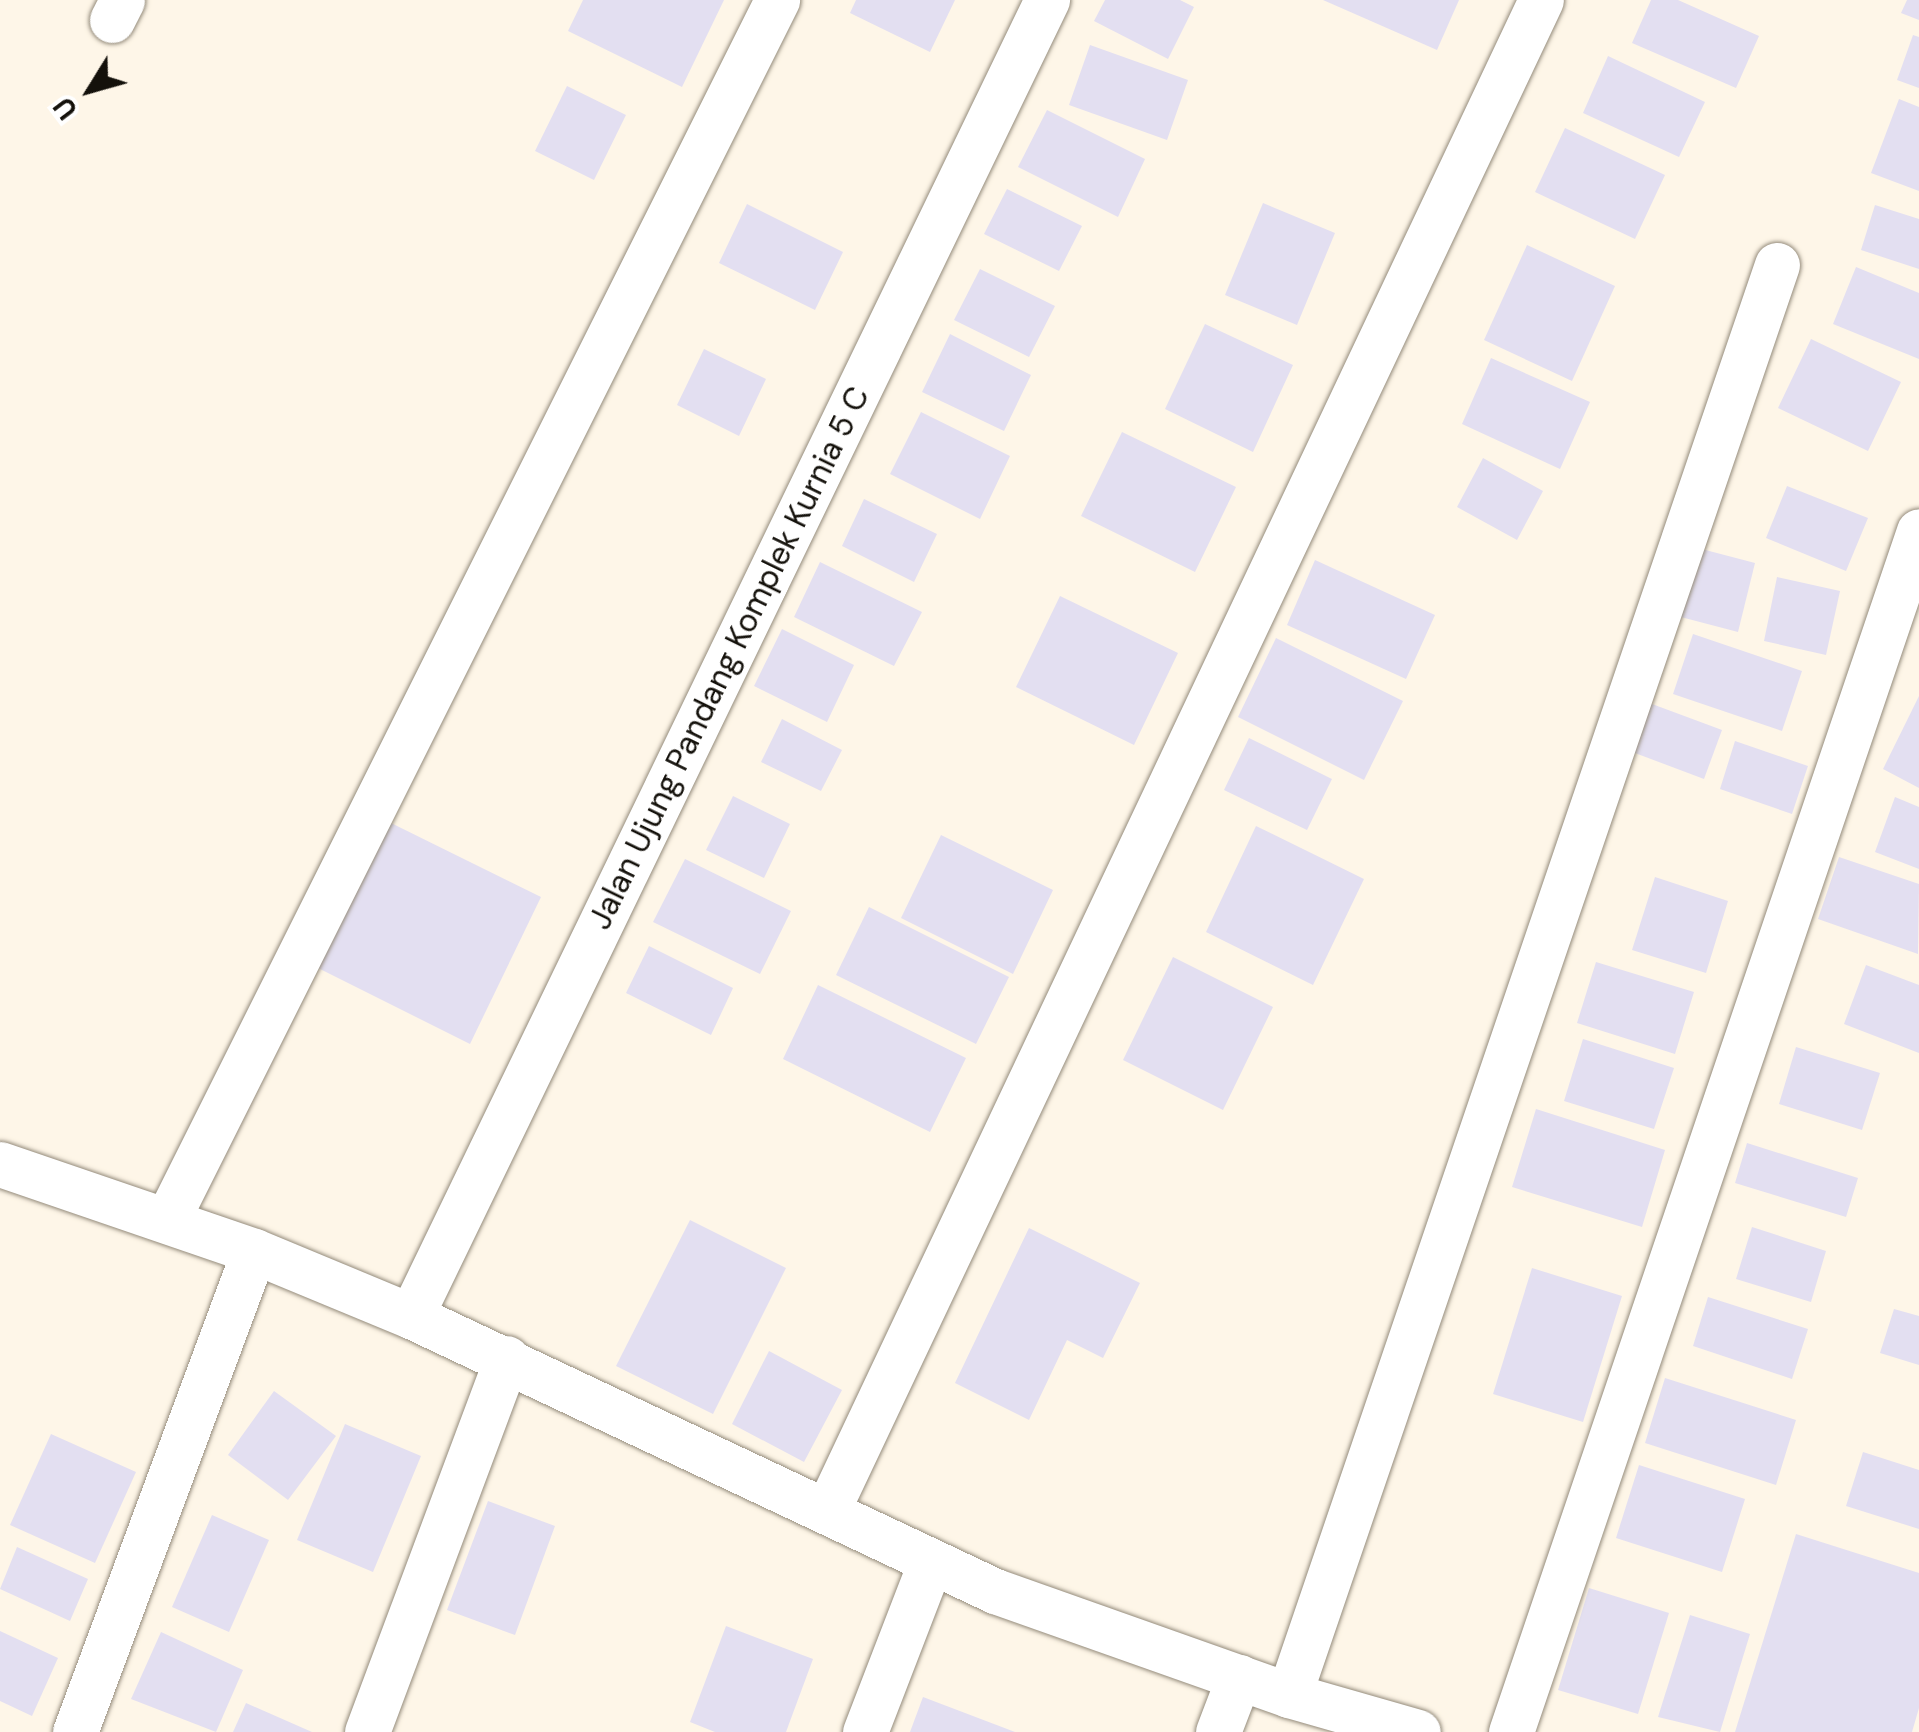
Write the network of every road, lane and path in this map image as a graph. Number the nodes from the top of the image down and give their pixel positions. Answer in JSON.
{"nodes":[{"id":1,"x":777,"y":0,"type":"edge"},
{"id":2,"x":1047,"y":0,"type":"edge"},
{"id":3,"x":1542,"y":0,"type":"edge"},
{"id":4,"x":1777,"y":265,"type":"dead end"},
{"id":5,"x":1919,"y":531,"type":"edge"},
{"id":6,"x":0,"y":1164,"type":"edge"},
{"id":7,"x":167,"y":1220,"type":"junction"},
{"id":8,"x":254,"y":1251,"type":"junction"},
{"id":9,"x":411,"y":1316,"type":"junction"},
{"id":10,"x":506,"y":1358,"type":"junction"},
{"id":11,"x":828,"y":1511,"type":"junction"},
{"id":12,"x":931,"y":1561,"type":"junction"},
{"id":13,"x":1239,"y":1677,"type":"junction"},
{"id":14,"x":1289,"y":1695,"type":"junction"},
{"id":15,"x":75,"y":1732,"type":"edge"},
{"id":16,"x":367,"y":1732,"type":"edge"},
{"id":17,"x":865,"y":1732,"type":"edge"},
{"id":18,"x":1218,"y":1732,"type":"edge"},
{"id":19,"x":1418,"y":1732,"type":"edge"},
{"id":20,"x":1511,"y":1732,"type":"edge"}],
"edges":[{"from":1,"to":7,"type":"street"},
{"from":2,"to":9,"type":"street","name":"Jalan Ujung Pandang Komplek Kurnia 5 C"},
{"from":3,"to":11,"type":"street"},
{"from":4,"to":14,"type":"street"},
{"from":5,"to":20,"type":"street"},
{"from":6,"to":7,"type":"street"},
{"from":7,"to":8,"type":"street"},
{"from":8,"to":9,"type":"street"},
{"from":8,"to":15,"type":"street"},
{"from":9,"to":10,"type":"street"},
{"from":10,"to":11,"type":"street"},
{"from":10,"to":16,"type":"street"},
{"from":11,"to":12,"type":"street"},
{"from":12,"to":13,"type":"street"},
{"from":12,"to":17,"type":"street"},
{"from":13,"to":14,"type":"street"},
{"from":13,"to":18,"type":"street"},
{"from":14,"to":19,"type":"street"}]}
